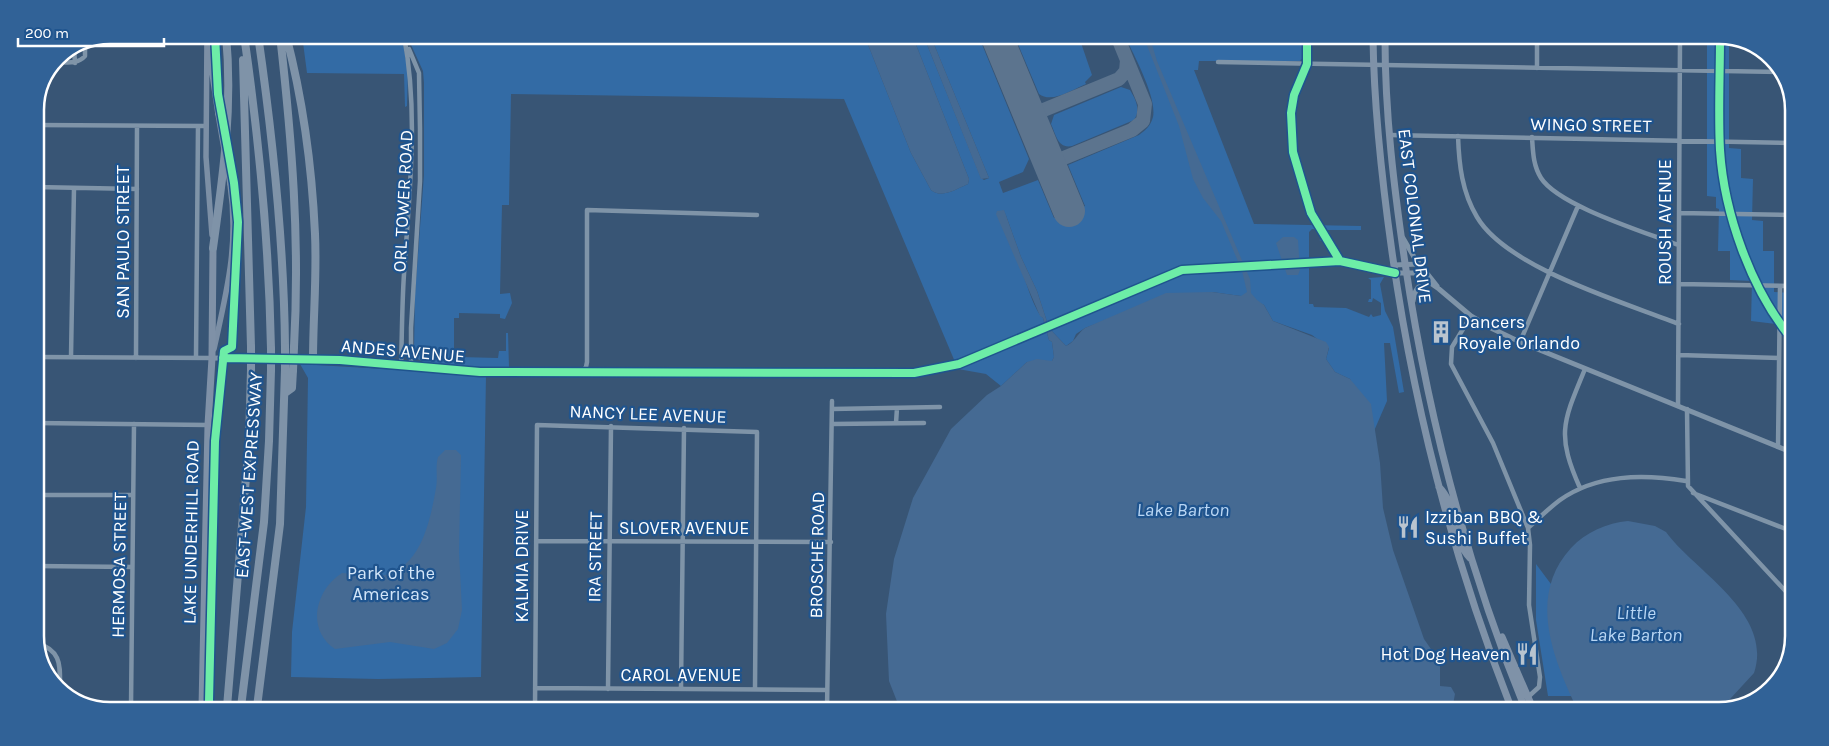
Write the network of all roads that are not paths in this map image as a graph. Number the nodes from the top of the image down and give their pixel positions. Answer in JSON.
{"nodes":[{"id":1,"x":207,"y":44,"type":"edge"},
{"id":2,"x":211,"y":44,"type":"edge"},
{"id":3,"x":227,"y":44,"type":"edge"},
{"id":4,"x":244,"y":44,"type":"edge"},
{"id":5,"x":245,"y":44,"type":"edge"},
{"id":6,"x":259,"y":44,"type":"edge"},
{"id":7,"x":281,"y":44,"type":"edge"},
{"id":8,"x":288,"y":44,"type":"edge"},
{"id":9,"x":405,"y":44,"type":"edge"},
{"id":10,"x":406,"y":44,"type":"edge"},
{"id":11,"x":1307,"y":44,"type":"edge"},
{"id":12,"x":1373,"y":44,"type":"edge"},
{"id":13,"x":1385,"y":44,"type":"edge"},
{"id":14,"x":1537,"y":44,"type":"edge"},
{"id":15,"x":1680,"y":44,"type":"edge"},
{"id":16,"x":85,"y":49,"type":"edge"},
{"id":17,"x":74,"y":54,"type":"edge"},
{"id":18,"x":64,"y":62,"type":"edge"},
{"id":19,"x":1218,"y":62,"type":"dead end"},
{"id":20,"x":75,"y":63,"type":"junction"},
{"id":21,"x":1307,"y":64,"type":"junction"},
{"id":22,"x":1374,"y":65,"type":"junction"},
{"id":23,"x":1385,"y":66,"type":"junction"},
{"id":24,"x":1537,"y":68,"type":"junction"},
{"id":25,"x":1680,"y":70,"type":"junction"},
{"id":26,"x":1773,"y":72,"type":"edge"},
{"id":27,"x":412,"y":112,"type":"junction"},
{"id":28,"x":420,"y":113,"type":"junction"},
{"id":29,"x":44,"y":125,"type":"edge"},
{"id":30,"x":137,"y":126,"type":"junction"},
{"id":31,"x":198,"y":126,"type":"junction"},
{"id":32,"x":206,"y":126,"type":"junction"},
{"id":33,"x":1388,"y":135,"type":"junction"},
{"id":34,"x":1458,"y":136,"type":"junction"},
{"id":35,"x":1532,"y":137,"type":"junction"},
{"id":36,"x":1680,"y":141,"type":"junction"},
{"id":37,"x":1785,"y":143,"type":"edge"},
{"id":38,"x":44,"y":187,"type":"edge"},
{"id":39,"x":74,"y":188,"type":"junction"},
{"id":40,"x":136,"y":189,"type":"junction"},
{"id":41,"x":1578,"y":206,"type":"junction"},
{"id":42,"x":1679,"y":213,"type":"junction"},
{"id":43,"x":757,"y":215,"type":"dead end"},
{"id":44,"x":1785,"y":215,"type":"edge"},
{"id":45,"x":408,"y":220,"type":"junction"},
{"id":46,"x":418,"y":221,"type":"junction"},
{"id":47,"x":1401,"y":234,"type":"junction"},
{"id":48,"x":1678,"y":245,"type":"junction"},
{"id":49,"x":213,"y":248,"type":"junction"},
{"id":50,"x":1405,"y":263,"type":"junction"},
{"id":51,"x":1420,"y":264,"type":"junction"},
{"id":52,"x":1394,"y":265,"type":"junction"},
{"id":53,"x":1406,"y":272,"type":"junction"},
{"id":54,"x":1549,"y":272,"type":"junction"},
{"id":55,"x":1395,"y":273,"type":"junction"},
{"id":56,"x":1428,"y":282,"type":"junction"},
{"id":57,"x":1679,"y":284,"type":"junction"},
{"id":58,"x":1780,"y":286,"type":"junction"},
{"id":59,"x":1785,"y":286,"type":"edge"},
{"id":60,"x":1439,"y":289,"type":"junction"},
{"id":61,"x":1412,"y":308,"type":"junction"},
{"id":62,"x":1471,"y":316,"type":"junction"},
{"id":63,"x":1678,"y":324,"type":"junction"},
{"id":64,"x":1520,"y":342,"type":"junction"},
{"id":65,"x":1679,"y":355,"type":"junction"},
{"id":66,"x":44,"y":356,"type":"edge"},
{"id":67,"x":71,"y":356,"type":"junction"},
{"id":68,"x":136,"y":358,"type":"junction"},
{"id":69,"x":196,"y":358,"type":"junction"},
{"id":70,"x":212,"y":358,"type":"junction"},
{"id":71,"x":1779,"y":358,"type":"junction"},
{"id":72,"x":314,"y":360,"type":"junction"},
{"id":73,"x":401,"y":365,"type":"junction"},
{"id":74,"x":411,"y":366,"type":"junction"},
{"id":75,"x":1586,"y":369,"type":"junction"},
{"id":76,"x":289,"y":370,"type":"junction"},
{"id":77,"x":832,"y":401,"type":"dead end"},
{"id":78,"x":1678,"y":406,"type":"junction"},
{"id":79,"x":940,"y":407,"type":"dead end"},
{"id":80,"x":897,"y":408,"type":"junction"},
{"id":81,"x":832,"y":409,"type":"junction"},
{"id":82,"x":1688,"y":409,"type":"junction"},
{"id":83,"x":44,"y":423,"type":"edge"},
{"id":84,"x":896,"y":423,"type":"junction"},
{"id":85,"x":924,"y":423,"type":"dead end"},
{"id":86,"x":134,"y":424,"type":"junction"},
{"id":87,"x":832,"y":424,"type":"junction"},
{"id":88,"x":208,"y":425,"type":"junction"},
{"id":89,"x":538,"y":425,"type":"joint"},
{"id":90,"x":611,"y":426,"type":"junction"},
{"id":91,"x":684,"y":428,"type":"junction"},
{"id":92,"x":1778,"y":447,"type":"junction"},
{"id":93,"x":1785,"y":450,"type":"edge"},
{"id":94,"x":1431,"y":461,"type":"junction"},
{"id":95,"x":1686,"y":481,"type":"junction"},
{"id":96,"x":1450,"y":483,"type":"junction"},
{"id":97,"x":1437,"y":486,"type":"junction"},
{"id":98,"x":1580,"y":488,"type":"junction"},
{"id":99,"x":1692,"y":492,"type":"junction"},
{"id":100,"x":44,"y":495,"type":"edge"},
{"id":101,"x":133,"y":495,"type":"junction"},
{"id":102,"x":1528,"y":528,"type":"junction"},
{"id":103,"x":1785,"y":529,"type":"edge"},
{"id":104,"x":536,"y":540,"type":"junction"},
{"id":105,"x":609,"y":542,"type":"junction"},
{"id":106,"x":683,"y":542,"type":"junction"},
{"id":107,"x":756,"y":542,"type":"junction"},
{"id":108,"x":831,"y":542,"type":"junction"},
{"id":109,"x":1472,"y":560,"type":"junction"},
{"id":110,"x":44,"y":566,"type":"edge"},
{"id":111,"x":132,"y":567,"type":"junction"},
{"id":112,"x":1785,"y":591,"type":"edge"},
{"id":113,"x":1490,"y":613,"type":"junction"},
{"id":114,"x":45,"y":647,"type":"edge"},
{"id":115,"x":60,"y":680,"type":"edge"},
{"id":116,"x":535,"y":688,"type":"junction"},
{"id":117,"x":608,"y":689,"type":"junction"},
{"id":118,"x":681,"y":689,"type":"junction"},
{"id":119,"x":755,"y":689,"type":"junction"},
{"id":120,"x":827,"y":690,"type":"junction"},
{"id":121,"x":1528,"y":697,"type":"junction"},
{"id":122,"x":131,"y":702,"type":"edge"},
{"id":123,"x":202,"y":702,"type":"edge"},
{"id":124,"x":227,"y":702,"type":"edge"},
{"id":125,"x":242,"y":702,"type":"edge"},
{"id":126,"x":257,"y":702,"type":"edge"},
{"id":127,"x":535,"y":702,"type":"edge"},
{"id":128,"x":827,"y":702,"type":"edge"},
{"id":129,"x":1509,"y":702,"type":"edge"},
{"id":130,"x":1523,"y":702,"type":"edge"},
{"id":131,"x":1530,"y":702,"type":"edge"}],
"edges":[{"from":1,"to":32,"type":"main road","name":"LAKE UNDERHILL ROAD"},
{"from":2,"to":70,"type":"main road","name":"LAKE UNDERHILL ROAD","bridge":true},
{"from":3,"to":49,"type":"highway"},
{"from":4,"to":124,"type":"highway","bridge":true},
{"from":5,"to":125,"type":"highway","name":"EAST-WEST EXPRESSWAY","bridge":true},
{"from":6,"to":76,"type":"highway","name":"EAST-WEST EXPRESSWAY","bridge":true},
{"from":7,"to":76,"type":"highway","bridge":true},
{"from":8,"to":72,"type":"highway"},
{"from":9,"to":27,"type":"street","name":"ORL TOWER ROAD"},
{"from":10,"to":28,"type":"street","name":"ORL TOWER ROAD"},
{"from":11,"to":21,"type":"street"},
{"from":12,"to":22,"type":"highway","name":"EAST COLONIAL DRIVE"},
{"from":13,"to":23,"type":"highway","name":"EAST COLONIAL DRIVE"},
{"from":14,"to":24,"type":"street"},
{"from":15,"to":25,"type":"street","name":"ROUSH AVENUE"},
{"from":16,"to":20,"type":"street"},
{"from":17,"to":20,"type":"street"},
{"from":18,"to":20,"type":"street"},
{"from":19,"to":21,"type":"street"},
{"from":21,"to":22,"type":"street"},
{"from":22,"to":23,"type":"street"},
{"from":22,"to":52,"type":"highway","name":"EAST COLONIAL DRIVE"},
{"from":23,"to":24,"type":"street"},
{"from":23,"to":33,"type":"highway","name":"EAST COLONIAL DRIVE"},
{"from":24,"to":25,"type":"street"},
{"from":25,"to":26,"type":"street"},
{"from":25,"to":36,"type":"street","name":"ROUSH AVENUE"},
{"from":27,"to":28,"type":"street"},
{"from":27,"to":45,"type":"street","name":"ORL TOWER ROAD"},
{"from":28,"to":46,"type":"street","name":"ORL TOWER ROAD"},
{"from":29,"to":30,"type":"street"},
{"from":30,"to":31,"type":"street"},
{"from":30,"to":40,"type":"street","name":"SAN PAULO STREET"},
{"from":31,"to":32,"type":"street"},
{"from":31,"to":69,"type":"street"},
{"from":32,"to":49,"type":"main road","name":"LAKE UNDERHILL ROAD"},
{"from":33,"to":34,"type":"street","name":"WINGO STREET"},
{"from":33,"to":47,"type":"highway","name":"EAST COLONIAL DRIVE"},
{"from":34,"to":35,"type":"street","name":"WINGO STREET"},
{"from":34,"to":54,"type":"street"},
{"from":35,"to":36,"type":"street","name":"WINGO STREET"},
{"from":35,"to":41,"type":"street"},
{"from":36,"to":37,"type":"street","name":"WINGO STREET"},
{"from":36,"to":42,"type":"street","name":"ROUSH AVENUE"},
{"from":38,"to":39,"type":"street"},
{"from":39,"to":40,"type":"street"},
{"from":39,"to":67,"type":"street"},
{"from":40,"to":68,"type":"street","name":"SAN PAULO STREET"},
{"from":41,"to":48,"type":"street"},
{"from":41,"to":54,"type":"street"},
{"from":42,"to":44,"type":"street"},
{"from":42,"to":48,"type":"street","name":"ROUSH AVENUE"},
{"from":43,"to":74,"type":"street","name":"ANDES AVENUE"},
{"from":45,"to":46,"type":"street"},
{"from":45,"to":73,"type":"street","name":"ORL TOWER ROAD"},
{"from":46,"to":74,"type":"street","name":"ORL TOWER ROAD"},
{"from":47,"to":50,"type":"highway","name":"EAST COLONIAL DRIVE"},
{"from":47,"to":51,"type":"street"},
{"from":48,"to":57,"type":"street","name":"ROUSH AVENUE"},
{"from":49,"to":70,"type":"main road","name":"LAKE UNDERHILL ROAD"},
{"from":50,"to":51,"type":"street"},
{"from":50,"to":52,"type":"street"},
{"from":50,"to":53,"type":"highway","name":"EAST COLONIAL DRIVE"},
{"from":51,"to":60,"type":"street"},
{"from":52,"to":55,"type":"highway","name":"EAST COLONIAL DRIVE"},
{"from":53,"to":55,"type":"street"},
{"from":53,"to":56,"type":"street"},
{"from":53,"to":61,"type":"highway","name":"EAST COLONIAL DRIVE"},
{"from":54,"to":63,"type":"street"},
{"from":54,"to":64,"type":"street"},
{"from":55,"to":94,"type":"highway","name":"EAST COLONIAL DRIVE"},
{"from":56,"to":60,"type":"street"},
{"from":56,"to":61,"type":"street"},
{"from":57,"to":58,"type":"street"},
{"from":57,"to":63,"type":"street","name":"ROUSH AVENUE"},
{"from":58,"to":59,"type":"street"},
{"from":58,"to":71,"type":"street"},
{"from":60,"to":62,"type":"street"},
{"from":61,"to":96,"type":"highway","name":"EAST COLONIAL DRIVE"},
{"from":62,"to":64,"type":"street"},
{"from":62,"to":102,"type":"street"},
{"from":63,"to":65,"type":"street","name":"ROUSH AVENUE"},
{"from":64,"to":75,"type":"street"},
{"from":65,"to":71,"type":"street"},
{"from":65,"to":78,"type":"street","name":"ROUSH AVENUE"},
{"from":66,"to":67,"type":"street","name":"ANDES AVENUE"},
{"from":67,"to":68,"type":"street","name":"ANDES AVENUE"},
{"from":68,"to":69,"type":"street","name":"ANDES AVENUE"},
{"from":69,"to":70,"type":"street","name":"ANDES AVENUE"},
{"from":70,"to":72,"type":"street","name":"ANDES AVENUE"},
{"from":70,"to":88,"type":"main road","name":"LAKE UNDERHILL ROAD"},
{"from":71,"to":92,"type":"street"},
{"from":72,"to":73,"type":"street","name":"ANDES AVENUE"},
{"from":73,"to":74,"type":"street","name":"ANDES AVENUE"},
{"from":75,"to":78,"type":"street"},
{"from":75,"to":98,"type":"street"},
{"from":76,"to":126,"type":"highway","name":"EAST-WEST EXPRESSWAY"},
{"from":77,"to":81,"type":"street","name":"BROSCHE ROAD"},
{"from":78,"to":82,"type":"street"},
{"from":79,"to":80,"type":"street"},
{"from":80,"to":81,"type":"street"},
{"from":80,"to":84,"type":"street"},
{"from":81,"to":87,"type":"street","name":"BROSCHE ROAD"},
{"from":82,"to":92,"type":"street"},
{"from":82,"to":95,"type":"street"},
{"from":83,"to":86,"type":"street"},
{"from":84,"to":85,"type":"street"},
{"from":84,"to":87,"type":"street"},
{"from":86,"to":88,"type":"street"},
{"from":86,"to":101,"type":"street","name":"HERMOSA STREET"},
{"from":87,"to":108,"type":"street","name":"BROSCHE ROAD"},
{"from":88,"to":123,"type":"main road","name":"LAKE UNDERHILL ROAD"},
{"from":89,"to":90,"type":"street","name":"NANCY LEE AVENUE"},
{"from":89,"to":104,"type":"street","name":"KALMIA DRIVE"},
{"from":90,"to":91,"type":"street","name":"NANCY LEE AVENUE"},
{"from":90,"to":105,"type":"street","name":"IRA STREET"},
{"from":91,"to":106,"type":"street"},
{"from":91,"to":107,"type":"street","name":"NANCY LEE AVENUE"},
{"from":92,"to":93,"type":"street"},
{"from":94,"to":96,"type":"highway"},
{"from":94,"to":97,"type":"highway","name":"EAST COLONIAL DRIVE"},
{"from":95,"to":98,"type":"street"},
{"from":95,"to":99,"type":"street"},
{"from":96,"to":109,"type":"highway","name":"EAST COLONIAL DRIVE"},
{"from":97,"to":109,"type":"highway"},
{"from":97,"to":129,"type":"highway","name":"EAST COLONIAL DRIVE"},
{"from":98,"to":102,"type":"street"},
{"from":99,"to":103,"type":"street"},
{"from":99,"to":112,"type":"street"},
{"from":100,"to":101,"type":"street"},
{"from":101,"to":111,"type":"street","name":"HERMOSA STREET"},
{"from":102,"to":121,"type":"street"},
{"from":104,"to":105,"type":"street","name":"SLOVER AVENUE"},
{"from":104,"to":116,"type":"street","name":"KALMIA DRIVE"},
{"from":105,"to":106,"type":"street","name":"SLOVER AVENUE"},
{"from":105,"to":117,"type":"street","name":"IRA STREET"},
{"from":106,"to":107,"type":"street","name":"SLOVER AVENUE"},
{"from":106,"to":118,"type":"street"},
{"from":107,"to":108,"type":"street","name":"SLOVER AVENUE"},
{"from":107,"to":119,"type":"street"},
{"from":108,"to":120,"type":"street","name":"BROSCHE ROAD"},
{"from":109,"to":113,"type":"highway","name":"EAST COLONIAL DRIVE"},
{"from":110,"to":111,"type":"street"},
{"from":111,"to":122,"type":"street","name":"HERMOSA STREET"},
{"from":113,"to":121,"type":"highway"},
{"from":113,"to":130,"type":"highway","name":"EAST COLONIAL DRIVE"},
{"from":114,"to":115,"type":"street"},
{"from":116,"to":117,"type":"street","name":"CAROL AVENUE"},
{"from":116,"to":127,"type":"street","name":"KALMIA DRIVE"},
{"from":117,"to":118,"type":"street","name":"CAROL AVENUE"},
{"from":118,"to":119,"type":"street","name":"CAROL AVENUE"},
{"from":119,"to":120,"type":"street","name":"CAROL AVENUE"},
{"from":120,"to":128,"type":"street","name":"BROSCHE ROAD"},
{"from":121,"to":131,"type":"highway"}]}
